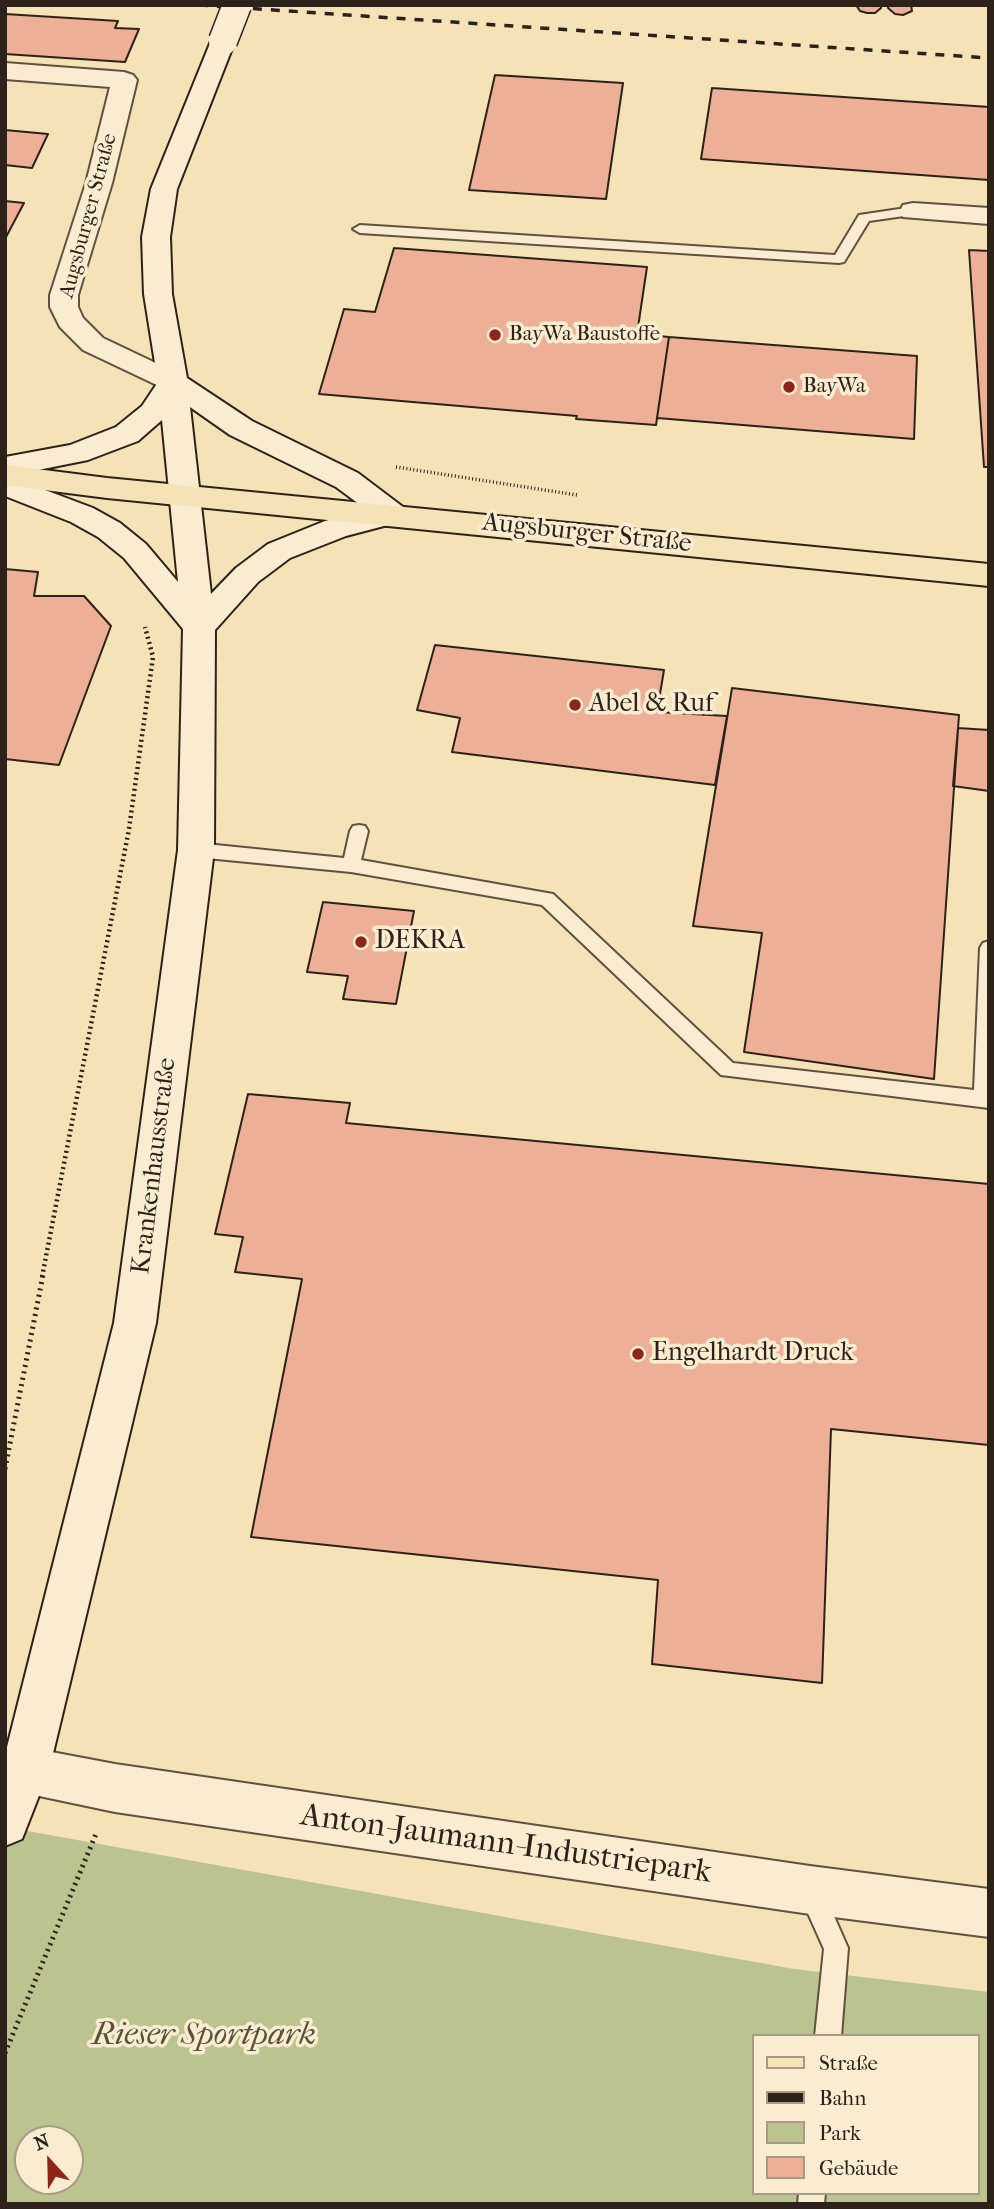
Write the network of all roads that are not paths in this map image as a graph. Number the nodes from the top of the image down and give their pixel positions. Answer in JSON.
{"nodes":[{"id":1,"x":237,"y":5,"type":"edge"},
{"id":2,"x":5,"y":71,"type":"edge"},
{"id":3,"x":913,"y":211,"type":"joint"},
{"id":4,"x":989,"y":216,"type":"edge"},
{"id":5,"x":360,"y":229,"type":"dead end"},
{"id":6,"x":173,"y":382,"type":"junction"},
{"id":7,"x":5,"y":467,"type":"edge"},
{"id":8,"x":5,"y":475,"type":"edge"},
{"id":9,"x":5,"y":485,"type":"edge"},
{"id":10,"x":185,"y":495,"type":"junction"},
{"id":11,"x":392,"y":514,"type":"junction"},
{"id":12,"x":989,"y":575,"type":"edge"},
{"id":13,"x":199,"y":627,"type":"junction"},
{"id":14,"x":359,"y":831,"type":"dead end"},
{"id":15,"x":196,"y":850,"type":"junction"},
{"id":16,"x":351,"y":865,"type":"junction"},
{"id":17,"x":989,"y":948,"type":"edge"},
{"id":18,"x":986,"y":1100,"type":"edge"},
{"id":19,"x":25,"y":1770,"type":"junction"},
{"id":20,"x":5,"y":1822,"type":"edge"},
{"id":21,"x":810,"y":1890,"type":"junction"},
{"id":22,"x":989,"y":1913,"type":"edge"},
{"id":23,"x":828,"y":2034,"type":"edge"}],
"edges":[{"from":1,"to":6,"type":"street","bridge":true},
{"from":2,"to":6,"type":"street","name":"Augsburger Straße"},
{"from":3,"to":4,"type":"street"},
{"from":3,"to":5,"type":"lane"},
{"from":6,"to":7,"type":"street"},
{"from":6,"to":10,"type":"street"},
{"from":6,"to":11,"type":"street"},
{"from":8,"to":10,"type":"main road","name":"Augsburger Straße"},
{"from":9,"to":13,"type":"street"},
{"from":10,"to":11,"type":"main road","name":"Augsburger Straße"},
{"from":10,"to":13,"type":"street","name":"Krankenhausstraße"},
{"from":11,"to":12,"type":"main road","name":"Augsburger Straße"},
{"from":11,"to":13,"type":"street"},
{"from":13,"to":15,"type":"street","name":"Krankenhausstraße"},
{"from":14,"to":16,"type":"lane"},
{"from":15,"to":16,"type":"lane"},
{"from":15,"to":19,"type":"street","name":"Krankenhausstraße"},
{"from":16,"to":18,"type":"lane"},
{"from":17,"to":18,"type":"lane"},
{"from":19,"to":20,"type":"street","name":"Krankenhausstraße"},
{"from":19,"to":21,"type":"street","name":"Anton-Jaumann-Industriepark"},
{"from":21,"to":22,"type":"street","name":"Anton-Jaumann-Industriepark"},
{"from":21,"to":23,"type":"lane"}]}
